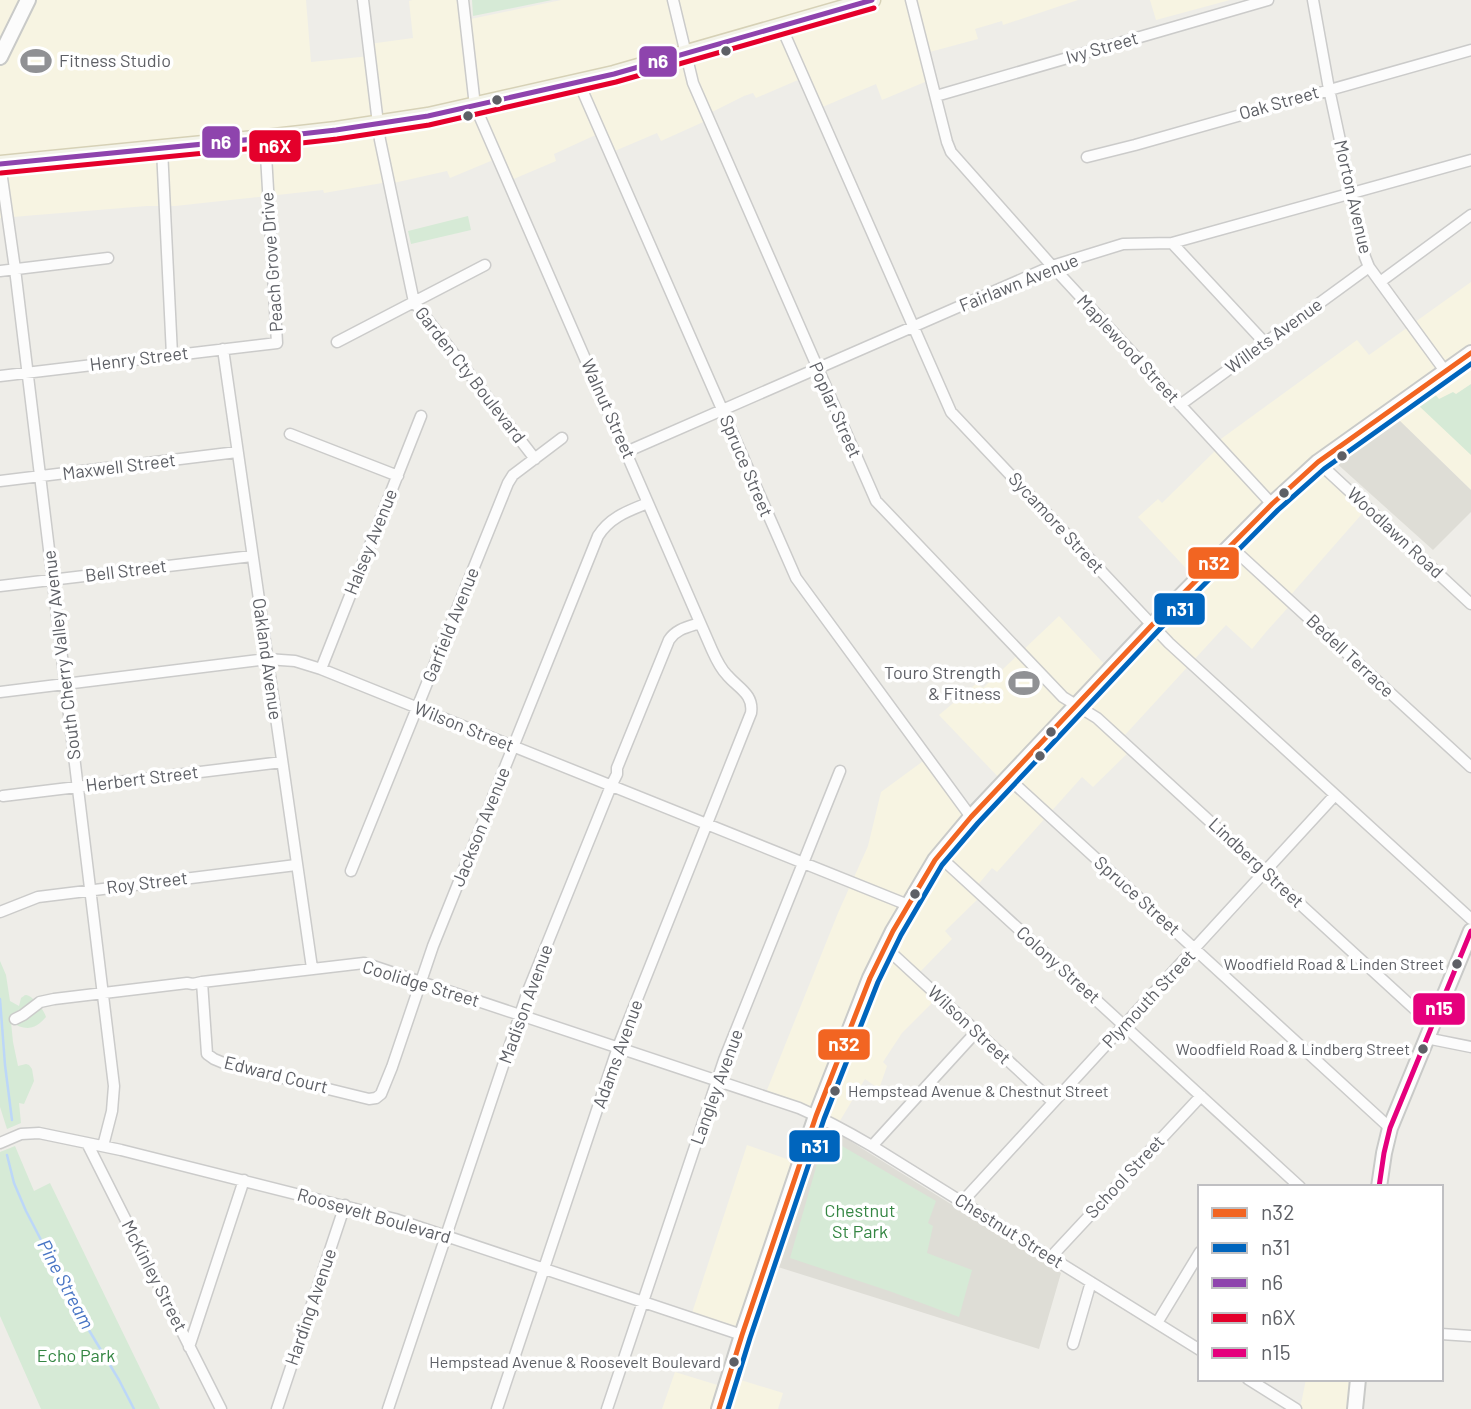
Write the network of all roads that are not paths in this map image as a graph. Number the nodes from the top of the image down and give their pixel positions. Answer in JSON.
{"nodes":[{"id":1,"x":28,"y":0,"type":"edge"},
{"id":2,"x":363,"y":0,"type":"edge"},
{"id":3,"x":463,"y":0,"type":"edge"},
{"id":4,"x":673,"y":0,"type":"edge"},
{"id":5,"x":872,"y":0,"type":"edge"},
{"id":6,"x":911,"y":0,"type":"edge"},
{"id":7,"x":1268,"y":0,"type":"edge"},
{"id":8,"x":1313,"y":0,"type":"edge"},
{"id":9,"x":825,"y":6,"type":"edge"},
{"id":10,"x":781,"y":26,"type":"junction"},
{"id":11,"x":1471,"y":50,"type":"edge"},
{"id":12,"x":687,"y":54,"type":"junction"},
{"id":13,"x":0,"y":57,"type":"edge"},
{"id":14,"x":579,"y":83,"type":"junction"},
{"id":15,"x":1329,"y":89,"type":"junction"},
{"id":16,"x":936,"y":96,"type":"junction"},
{"id":17,"x":475,"y":106,"type":"junction"},
{"id":18,"x":378,"y":124,"type":"junction"},
{"id":19,"x":265,"y":138,"type":"junction"},
{"id":20,"x":162,"y":149,"type":"junction"},
{"id":21,"x":1087,"y":157,"type":"dead end"},
{"id":22,"x":1471,"y":160,"type":"edge"},
{"id":23,"x":0,"y":164,"type":"edge"},
{"id":24,"x":1351,"y":194,"type":"junction"},
{"id":25,"x":1471,"y":215,"type":"edge"},
{"id":26,"x":1172,"y":243,"type":"junction"},
{"id":27,"x":108,"y":258,"type":"dead end"},
{"id":28,"x":485,"y":265,"type":"dead end"},
{"id":29,"x":1052,"y":266,"type":"junction"},
{"id":30,"x":1369,"y":267,"type":"junction"},
{"id":31,"x":15,"y":269,"type":"junction"},
{"id":32,"x":0,"y":271,"type":"edge"},
{"id":33,"x":1380,"y":282,"type":"junction"},
{"id":34,"x":414,"y":302,"type":"junction"},
{"id":35,"x":913,"y":327,"type":"junction"},
{"id":36,"x":337,"y":342,"type":"dead end"},
{"id":37,"x":277,"y":343,"type":"joint"},
{"id":38,"x":1265,"y":343,"type":"junction"},
{"id":39,"x":223,"y":349,"type":"junction"},
{"id":40,"x":1471,"y":353,"type":"edge"},
{"id":41,"x":172,"y":355,"type":"junction"},
{"id":42,"x":817,"y":369,"type":"junction"},
{"id":43,"x":1445,"y":371,"type":"junction"},
{"id":44,"x":28,"y":373,"type":"junction"},
{"id":45,"x":0,"y":376,"type":"edge"},
{"id":46,"x":1180,"y":405,"type":"junction"},
{"id":47,"x":722,"y":411,"type":"junction"},
{"id":48,"x":421,"y":416,"type":"dead end"},
{"id":49,"x":290,"y":434,"type":"dead end"},
{"id":50,"x":562,"y":438,"type":"dead end"},
{"id":51,"x":237,"y":452,"type":"junction"},
{"id":52,"x":626,"y":452,"type":"junction"},
{"id":53,"x":535,"y":459,"type":"junction"},
{"id":54,"x":1318,"y":462,"type":"junction"},
{"id":55,"x":41,"y":476,"type":"junction"},
{"id":56,"x":398,"y":476,"type":"junction"},
{"id":57,"x":0,"y":481,"type":"edge"},
{"id":58,"x":648,"y":503,"type":"junction"},
{"id":59,"x":1272,"y":504,"type":"junction"},
{"id":60,"x":1229,"y":545,"type":"junction"},
{"id":61,"x":252,"y":556,"type":"junction"},
{"id":62,"x":53,"y":580,"type":"junction"},
{"id":63,"x":0,"y":586,"type":"edge"},
{"id":64,"x":1471,"y":604,"type":"edge"},
{"id":65,"x":700,"y":622,"type":"junction"},
{"id":66,"x":1152,"y":625,"type":"junction"},
{"id":67,"x":267,"y":659,"type":"junction"},
{"id":68,"x":321,"y":669,"type":"junction"},
{"id":69,"x":65,"y":683,"type":"junction"},
{"id":70,"x":0,"y":692,"type":"edge"},
{"id":71,"x":753,"y":704,"type":"joint"},
{"id":72,"x":1076,"y":706,"type":"junction"},
{"id":73,"x":417,"y":708,"type":"junction"},
{"id":74,"x":514,"y":747,"type":"junction"},
{"id":75,"x":282,"y":762,"type":"junction"},
{"id":76,"x":1471,"y":767,"type":"edge"},
{"id":77,"x":840,"y":771,"type":"dead end"},
{"id":78,"x":1007,"y":777,"type":"junction"},
{"id":79,"x":611,"y":786,"type":"junction"},
{"id":80,"x":78,"y":787,"type":"junction"},
{"id":81,"x":1335,"y":795,"type":"junction"},
{"id":82,"x":3,"y":796,"type":"dead end"},
{"id":83,"x":971,"y":817,"type":"junction"},
{"id":84,"x":707,"y":824,"type":"junction"},
{"id":85,"x":939,"y":856,"type":"junction"},
{"id":86,"x":804,"y":863,"type":"junction"},
{"id":87,"x":296,"y":865,"type":"junction"},
{"id":88,"x":351,"y":871,"type":"dead end"},
{"id":89,"x":1265,"y":872,"type":"junction"},
{"id":90,"x":90,"y":890,"type":"junction"},
{"id":91,"x":908,"y":905,"type":"junction"},
{"id":92,"x":0,"y":912,"type":"edge"},
{"id":93,"x":1471,"y":919,"type":"edge"},
{"id":94,"x":1471,"y":930,"type":"edge"},
{"id":95,"x":885,"y":947,"type":"junction"},
{"id":96,"x":1195,"y":949,"type":"junction"},
{"id":97,"x":312,"y":968,"type":"junction"},
{"id":98,"x":421,"y":981,"type":"junction"},
{"id":99,"x":202,"y":982,"type":"junction"},
{"id":100,"x":103,"y":993,"type":"junction"},
{"id":101,"x":520,"y":1015,"type":"junction"},
{"id":102,"x":15,"y":1019,"type":"dead end"},
{"id":103,"x":1124,"y":1025,"type":"junction"},
{"id":104,"x":976,"y":1032,"type":"junction"},
{"id":105,"x":1429,"y":1032,"type":"junction"},
{"id":106,"x":1471,"y":1047,"type":"edge"},
{"id":107,"x":618,"y":1048,"type":"junction"},
{"id":108,"x":717,"y":1081,"type":"junction"},
{"id":109,"x":1201,"y":1096,"type":"junction"},
{"id":110,"x":376,"y":1098,"type":"joint"},
{"id":111,"x":1054,"y":1102,"type":"junction"},
{"id":112,"x":816,"y":1116,"type":"junction"},
{"id":113,"x":1391,"y":1128,"type":"junction"},
{"id":114,"x":0,"y":1143,"type":"edge"},
{"id":115,"x":87,"y":1143,"type":"junction"},
{"id":116,"x":103,"y":1146,"type":"junction"},
{"id":117,"x":872,"y":1146,"type":"junction"},
{"id":118,"x":244,"y":1180,"type":"junction"},
{"id":119,"x":1298,"y":1185,"type":"edge"},
{"id":120,"x":1378,"y":1185,"type":"edge"},
{"id":121,"x":962,"y":1202,"type":"junction"},
{"id":122,"x":345,"y":1205,"type":"junction"},
{"id":123,"x":446,"y":1236,"type":"junction"},
{"id":124,"x":1198,"y":1255,"type":"edge"},
{"id":125,"x":1050,"y":1258,"type":"junction"},
{"id":126,"x":544,"y":1269,"type":"junction"},
{"id":127,"x":1091,"y":1282,"type":"junction"},
{"id":128,"x":643,"y":1302,"type":"junction"},
{"id":129,"x":1157,"y":1324,"type":"junction"},
{"id":130,"x":1443,"y":1334,"type":"edge"},
{"id":131,"x":742,"y":1335,"type":"junction"},
{"id":132,"x":1471,"y":1336,"type":"edge"},
{"id":133,"x":1073,"y":1344,"type":"dead end"},
{"id":134,"x":189,"y":1347,"type":"junction"},
{"id":135,"x":1198,"y":1349,"type":"edge"},
{"id":136,"x":1251,"y":1381,"type":"edge"},
{"id":137,"x":1358,"y":1381,"type":"edge"},
{"id":138,"x":221,"y":1409,"type":"edge"},
{"id":139,"x":277,"y":1409,"type":"edge"},
{"id":140,"x":388,"y":1409,"type":"edge"},
{"id":141,"x":497,"y":1409,"type":"edge"},
{"id":142,"x":607,"y":1409,"type":"edge"},
{"id":143,"x":719,"y":1409,"type":"edge"},
{"id":144,"x":1296,"y":1409,"type":"edge"},
{"id":145,"x":1355,"y":1409,"type":"edge"}],
"edges":[{"from":1,"to":13,"type":"main road"},
{"from":2,"to":18,"type":"street","name":"Garden Cty Boulevard"},
{"from":3,"to":17,"type":"street","name":"Walnut Street"},
{"from":4,"to":12,"type":"street","name":"Poplar Street"},
{"from":5,"to":9,"type":"main road"},
{"from":6,"to":16,"type":"street","name":"Maplewood Street"},
{"from":7,"to":16,"type":"street","name":"Ivy Street"},
{"from":8,"to":15,"type":"street","name":"Morton Avenue"},
{"from":9,"to":10,"type":"main road"},
{"from":10,"to":12,"type":"main road"},
{"from":10,"to":35,"type":"street","name":"Sycamore Street"},
{"from":11,"to":15,"type":"street","name":"Oak Street"},
{"from":12,"to":14,"type":"main road"},
{"from":12,"to":42,"type":"street","name":"Poplar Street"},
{"from":14,"to":17,"type":"main road"},
{"from":14,"to":47,"type":"street","name":"Spruce Street"},
{"from":15,"to":21,"type":"street","name":"Oak Street"},
{"from":15,"to":24,"type":"street","name":"Morton Avenue"},
{"from":16,"to":29,"type":"street","name":"Maplewood Street"},
{"from":17,"to":18,"type":"main road"},
{"from":17,"to":52,"type":"street","name":"Walnut Street"},
{"from":18,"to":19,"type":"main road"},
{"from":18,"to":34,"type":"street","name":"Garden Cty Boulevard"},
{"from":19,"to":20,"type":"main road"},
{"from":19,"to":37,"type":"street","name":"Peach Grove Drive"},
{"from":20,"to":23,"type":"main road"},
{"from":20,"to":41,"type":"street"},
{"from":22,"to":24,"type":"street","name":"Fairlawn Avenue"},
{"from":23,"to":31,"type":"street","name":"South Cherry Valley Avenue"},
{"from":24,"to":26,"type":"street","name":"Fairlawn Avenue"},
{"from":24,"to":30,"type":"street","name":"Morton Avenue"},
{"from":25,"to":33,"type":"street"},
{"from":26,"to":29,"type":"street","name":"Fairlawn Avenue"},
{"from":26,"to":38,"type":"street"},
{"from":27,"to":31,"type":"street"},
{"from":28,"to":34,"type":"street"},
{"from":29,"to":35,"type":"street","name":"Fairlawn Avenue"},
{"from":29,"to":46,"type":"street","name":"Maplewood Street"},
{"from":30,"to":33,"type":"street","name":"Morton Avenue"},
{"from":30,"to":38,"type":"street","name":"Willets Avenue"},
{"from":31,"to":32,"type":"street"},
{"from":31,"to":44,"type":"street","name":"South Cherry Valley Avenue"},
{"from":33,"to":43,"type":"street","name":"Morton Avenue"},
{"from":34,"to":36,"type":"street"},
{"from":34,"to":53,"type":"street","name":"Garden Cty Boulevard"},
{"from":35,"to":42,"type":"street","name":"Fairlawn Avenue"},
{"from":35,"to":66,"type":"street","name":"Sycamore Street"},
{"from":37,"to":39,"type":"street","name":"Henry Street"},
{"from":38,"to":46,"type":"street","name":"Willets Avenue"},
{"from":39,"to":41,"type":"street","name":"Henry Street"},
{"from":39,"to":51,"type":"street","name":"Oakland Avenue"},
{"from":40,"to":43,"type":"main road"},
{"from":41,"to":44,"type":"street","name":"Henry Street"},
{"from":42,"to":47,"type":"street","name":"Fairlawn Avenue"},
{"from":42,"to":72,"type":"street","name":"Poplar Street"},
{"from":43,"to":54,"type":"main road"},
{"from":44,"to":45,"type":"street","name":"Henry Street"},
{"from":44,"to":55,"type":"street","name":"South Cherry Valley Avenue"},
{"from":46,"to":59,"type":"street","name":"Maplewood Street"},
{"from":47,"to":52,"type":"street","name":"Fairlawn Avenue"},
{"from":47,"to":83,"type":"street","name":"Spruce Street"},
{"from":48,"to":56,"type":"street","name":"Halsey Avenue"},
{"from":49,"to":56,"type":"street"},
{"from":50,"to":53,"type":"street","name":"Garfield Avenue"},
{"from":51,"to":55,"type":"street","name":"Maxwell Street"},
{"from":51,"to":61,"type":"street","name":"Oakland Avenue"},
{"from":52,"to":58,"type":"street","name":"Walnut Street"},
{"from":53,"to":73,"type":"street","name":"Garfield Avenue"},
{"from":54,"to":59,"type":"main road"},
{"from":54,"to":64,"type":"street","name":"Woodlawn Road"},
{"from":55,"to":57,"type":"street","name":"Maxwell Street"},
{"from":55,"to":62,"type":"street","name":"South Cherry Valley Avenue"},
{"from":56,"to":68,"type":"street","name":"Halsey Avenue"},
{"from":58,"to":65,"type":"street","name":"Walnut Street"},
{"from":58,"to":74,"type":"street","name":"Jackson Avenue"},
{"from":59,"to":60,"type":"main road"},
{"from":60,"to":66,"type":"main road"},
{"from":60,"to":76,"type":"street","name":"Bedell Terrace"},
{"from":61,"to":62,"type":"street","name":"Bell Street"},
{"from":61,"to":67,"type":"street","name":"Oakland Avenue"},
{"from":62,"to":63,"type":"street","name":"Bell Street"},
{"from":62,"to":69,"type":"street","name":"South Cherry Valley Avenue"},
{"from":65,"to":71,"type":"street","name":"Walnut Street"},
{"from":65,"to":79,"type":"street","name":"Madison Avenue"},
{"from":66,"to":72,"type":"main road"},
{"from":66,"to":81,"type":"street","name":"Sycamore Street"},
{"from":67,"to":68,"type":"street","name":"Wilson Street"},
{"from":67,"to":69,"type":"street","name":"Wilson Street"},
{"from":67,"to":75,"type":"street","name":"Oakland Avenue"},
{"from":68,"to":73,"type":"street","name":"Wilson Street"},
{"from":69,"to":70,"type":"street","name":"Wilson Street"},
{"from":69,"to":80,"type":"street","name":"South Cherry Valley Avenue"},
{"from":71,"to":84,"type":"street","name":"Adams Avenue"},
{"from":72,"to":78,"type":"main road"},
{"from":72,"to":89,"type":"street","name":"Lindberg Street"},
{"from":73,"to":74,"type":"street","name":"Wilson Street"},
{"from":73,"to":88,"type":"street","name":"Garfield Avenue"},
{"from":74,"to":79,"type":"street","name":"Wilson Street"},
{"from":74,"to":98,"type":"street","name":"Jackson Avenue"},
{"from":75,"to":80,"type":"street","name":"Herbert Street"},
{"from":75,"to":87,"type":"street","name":"Oakland Avenue"},
{"from":77,"to":86,"type":"street","name":"Langley Avenue"},
{"from":78,"to":83,"type":"main road"},
{"from":78,"to":96,"type":"street","name":"Spruce Street"},
{"from":79,"to":84,"type":"street","name":"Wilson Street"},
{"from":79,"to":101,"type":"street","name":"Madison Avenue"},
{"from":80,"to":82,"type":"street","name":"Herbert Street"},
{"from":80,"to":90,"type":"street","name":"South Cherry Valley Avenue"},
{"from":81,"to":89,"type":"street","name":"Plymouth Street"},
{"from":81,"to":93,"type":"street","name":"Sycamore Street"},
{"from":83,"to":85,"type":"main road"},
{"from":84,"to":86,"type":"street","name":"Wilson Street"},
{"from":84,"to":107,"type":"street","name":"Adams Avenue"},
{"from":85,"to":91,"type":"main road"},
{"from":85,"to":103,"type":"street","name":"Colony Street"},
{"from":86,"to":91,"type":"street","name":"Wilson Street"},
{"from":86,"to":108,"type":"street","name":"Langley Avenue"},
{"from":87,"to":90,"type":"street","name":"Roy Street"},
{"from":87,"to":97,"type":"street","name":"Oakland Avenue"},
{"from":89,"to":96,"type":"street","name":"Plymouth Street"},
{"from":89,"to":105,"type":"street","name":"Lindberg Street"},
{"from":90,"to":92,"type":"street","name":"Roy Street"},
{"from":90,"to":100,"type":"street","name":"South Cherry Valley Avenue"},
{"from":91,"to":95,"type":"main road"},
{"from":94,"to":105,"type":"main road"},
{"from":95,"to":104,"type":"street","name":"Wilson Street"},
{"from":95,"to":112,"type":"main road"},
{"from":96,"to":103,"type":"street","name":"Plymouth Street"},
{"from":96,"to":113,"type":"street","name":"Spruce Street"},
{"from":97,"to":98,"type":"street","name":"Coolidge Street"},
{"from":97,"to":99,"type":"street","name":"Coolidge Street"},
{"from":98,"to":101,"type":"street","name":"Coolidge Street"},
{"from":98,"to":110,"type":"street","name":"Jackson Avenue"},
{"from":99,"to":100,"type":"street","name":"Coolidge Street"},
{"from":99,"to":110,"type":"street","name":"Edward Court"},
{"from":100,"to":102,"type":"street","name":"Coolidge Street"},
{"from":100,"to":116,"type":"street","name":"South Cherry Valley Avenue"},
{"from":101,"to":107,"type":"street","name":"Coolidge Street"},
{"from":101,"to":123,"type":"street","name":"Madison Avenue"},
{"from":103,"to":109,"type":"street","name":"Colony Street"},
{"from":103,"to":111,"type":"street","name":"Plymouth Street"},
{"from":104,"to":111,"type":"street","name":"Wilson Street"},
{"from":104,"to":117,"type":"street"},
{"from":105,"to":106,"type":"street"},
{"from":105,"to":113,"type":"main road"},
{"from":107,"to":108,"type":"street","name":"Coolidge Street"},
{"from":107,"to":126,"type":"street","name":"Adams Avenue"},
{"from":108,"to":112,"type":"street","name":"Coolidge Street"},
{"from":108,"to":128,"type":"street","name":"Langley Avenue"},
{"from":109,"to":119,"type":"street","name":"Colony Street"},
{"from":109,"to":125,"type":"street","name":"School Street"},
{"from":111,"to":121,"type":"street","name":"Plymouth Street"},
{"from":112,"to":117,"type":"street","name":"Chestnut Street"},
{"from":112,"to":131,"type":"main road"},
{"from":113,"to":120,"type":"main road"},
{"from":114,"to":115,"type":"street","name":"Roosevelt Boulevard"},
{"from":115,"to":116,"type":"street","name":"Roosevelt Boulevard"},
{"from":115,"to":134,"type":"street","name":"McKinley Street"},
{"from":116,"to":118,"type":"street","name":"Roosevelt Boulevard"},
{"from":117,"to":121,"type":"street","name":"Chestnut Street"},
{"from":118,"to":122,"type":"street","name":"Roosevelt Boulevard"},
{"from":118,"to":134,"type":"street"},
{"from":121,"to":125,"type":"street","name":"Chestnut Street"},
{"from":122,"to":123,"type":"street","name":"Roosevelt Boulevard"},
{"from":122,"to":139,"type":"street","name":"Harding Avenue"},
{"from":123,"to":126,"type":"street","name":"Roosevelt Boulevard"},
{"from":123,"to":140,"type":"street","name":"Madison Avenue"},
{"from":124,"to":129,"type":"street"},
{"from":125,"to":127,"type":"street","name":"Chestnut Street"},
{"from":126,"to":128,"type":"street","name":"Roosevelt Boulevard"},
{"from":126,"to":141,"type":"street","name":"Adams Avenue"},
{"from":127,"to":129,"type":"street","name":"Chestnut Street"},
{"from":127,"to":133,"type":"street"},
{"from":128,"to":131,"type":"street","name":"Roosevelt Boulevard"},
{"from":128,"to":142,"type":"street","name":"Langley Avenue"},
{"from":129,"to":135,"type":"street","name":"Chestnut Street"},
{"from":130,"to":132,"type":"street"},
{"from":131,"to":143,"type":"main road"},
{"from":134,"to":138,"type":"street","name":"McKinley Street"},
{"from":136,"to":144,"type":"street"},
{"from":137,"to":145,"type":"main road"}]}
